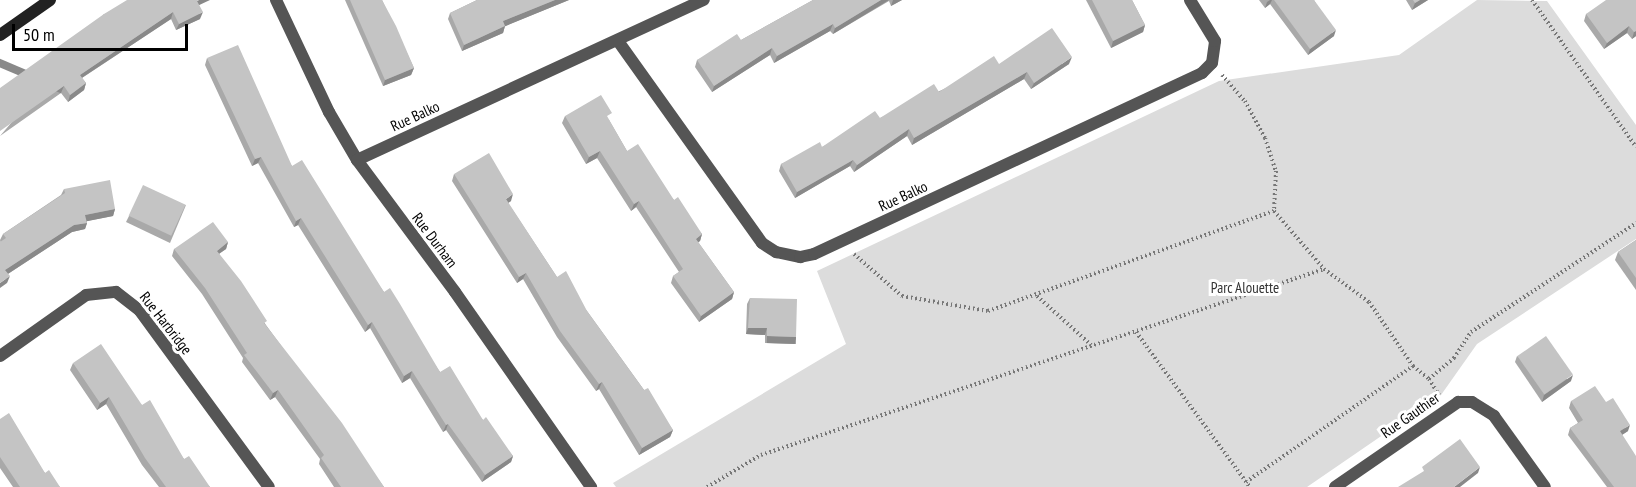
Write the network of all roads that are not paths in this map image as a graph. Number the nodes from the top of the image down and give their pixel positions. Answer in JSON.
{"nodes":[{"id":1,"x":50,"y":0,"type":"edge"},
{"id":2,"x":276,"y":0,"type":"edge"},
{"id":3,"x":704,"y":0,"type":"edge"},
{"id":4,"x":1190,"y":0,"type":"edge"},
{"id":5,"x":0,"y":35,"type":"edge"},
{"id":6,"x":618,"y":41,"type":"junction"},
{"id":7,"x":357,"y":160,"type":"junction"},
{"id":8,"x":0,"y":356,"type":"edge"},
{"id":9,"x":586,"y":485,"type":"edge"},
{"id":10,"x":268,"y":487,"type":"edge"},
{"id":11,"x":1335,"y":487,"type":"edge"},
{"id":12,"x":1545,"y":487,"type":"edge"}],
"edges":[{"from":1,"to":5,"type":"street"},
{"from":2,"to":7,"type":"street","name":"Rue Durham"},
{"from":3,"to":6,"type":"street","name":"Rue Balko"},
{"from":4,"to":6,"type":"street","name":"Rue Balko"},
{"from":6,"to":7,"type":"street","name":"Rue Balko"},
{"from":7,"to":9,"type":"street","name":"Rue Durham"},
{"from":8,"to":10,"type":"street","name":"Rue Harbridge"},
{"from":11,"to":12,"type":"street","name":"Rue Gauthier"}]}
